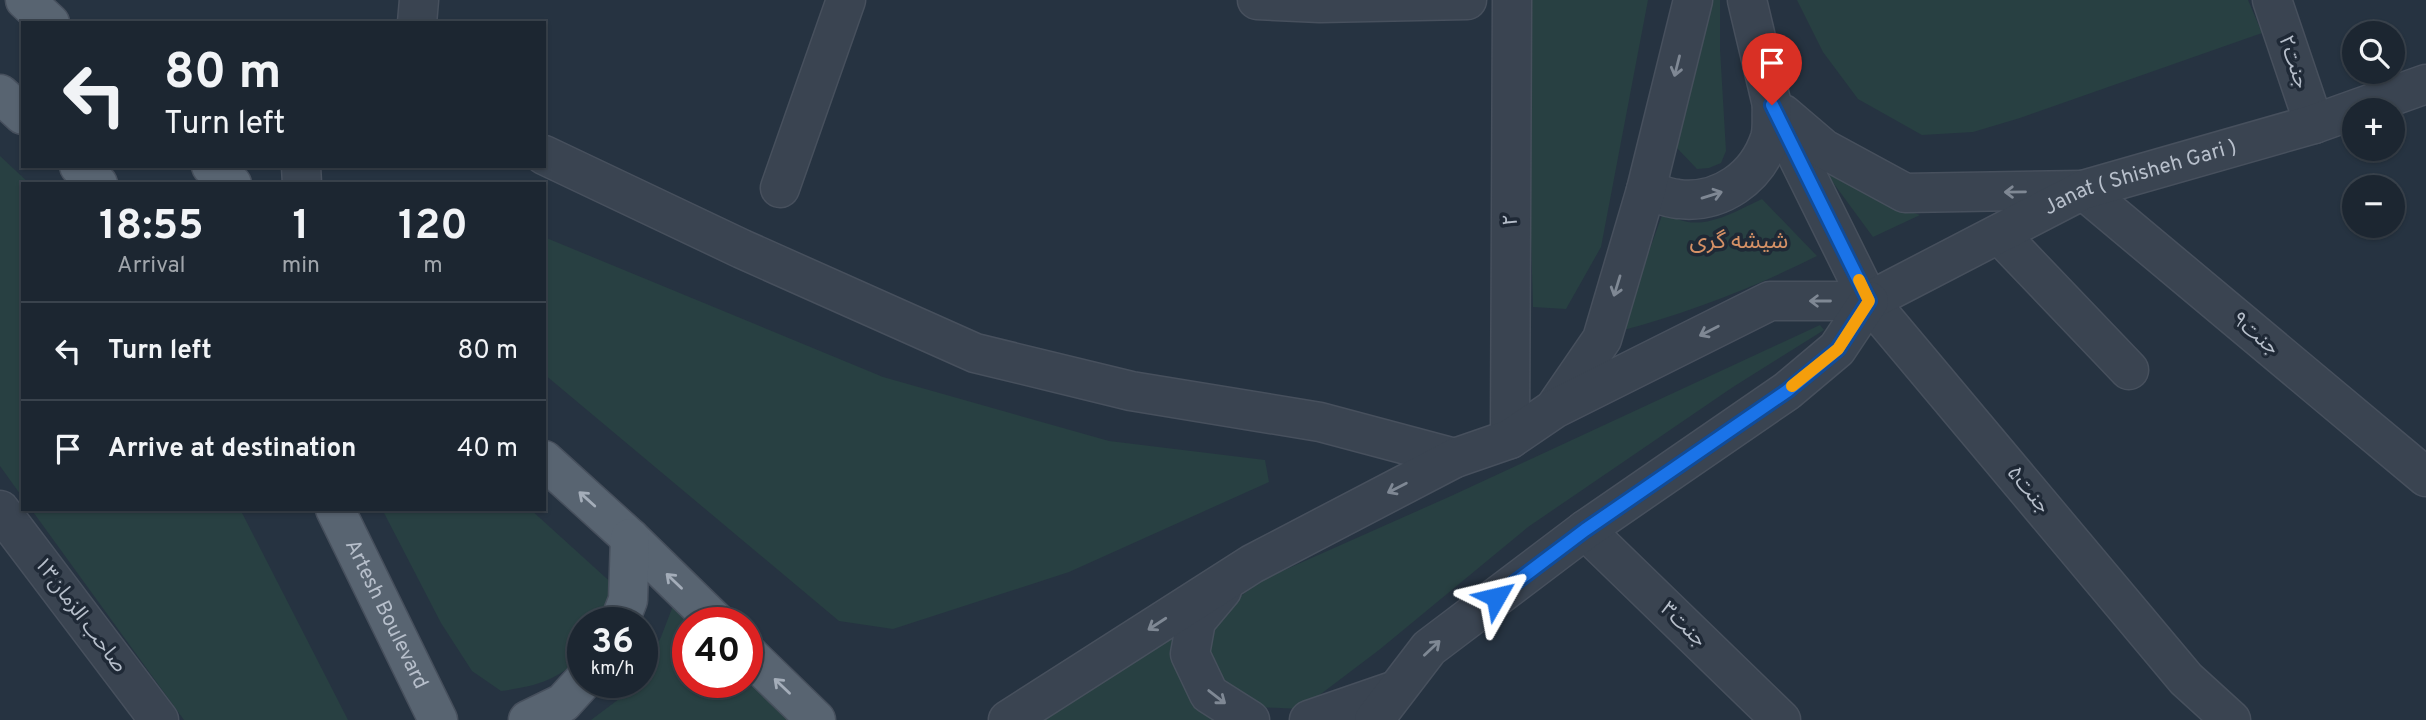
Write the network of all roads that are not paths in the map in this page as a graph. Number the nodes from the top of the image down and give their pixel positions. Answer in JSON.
{"nodes":[{"id":1,"x":25,"y":0,"type":"edge"},
{"id":2,"x":419,"y":0,"type":"edge"},
{"id":3,"x":846,"y":0,"type":"edge"},
{"id":4,"x":1257,"y":0,"type":"edge"},
{"id":5,"x":1467,"y":0,"type":"edge"},
{"id":6,"x":1512,"y":0,"type":"edge"},
{"id":7,"x":1693,"y":0,"type":"edge"},
{"id":8,"x":1747,"y":0,"type":"edge"},
{"id":9,"x":2272,"y":0,"type":"edge"},
{"id":10,"x":1320,"y":1,"type":"edge"},
{"id":11,"x":48,"y":21,"type":"edge"},
{"id":12,"x":417,"y":21,"type":"edge"},
{"id":13,"x":2426,"y":84,"type":"edge"},
{"id":14,"x":0,"y":94,"type":"edge"},
{"id":15,"x":1772,"y":105,"type":"junction"},
{"id":16,"x":21,"y":113,"type":"edge"},
{"id":17,"x":2314,"y":124,"type":"junction"},
{"id":18,"x":546,"y":156,"type":"edge"},
{"id":19,"x":81,"y":168,"type":"edge"},
{"id":20,"x":213,"y":168,"type":"edge"},
{"id":21,"x":96,"y":182,"type":"edge"},
{"id":22,"x":230,"y":182,"type":"edge"},
{"id":23,"x":780,"y":188,"type":"dead end"},
{"id":24,"x":1646,"y":190,"type":"junction"},
{"id":25,"x":2083,"y":190,"type":"junction"},
{"id":26,"x":1999,"y":234,"type":"junction"},
{"id":27,"x":1869,"y":301,"type":"junction"},
{"id":28,"x":2129,"y":370,"type":"dead end"},
{"id":29,"x":1554,"y":409,"type":"junction"},
{"id":30,"x":1510,"y":439,"type":"junction"},
{"id":31,"x":1455,"y":458,"type":"junction"},
{"id":32,"x":546,"y":462,"type":"edge"},
{"id":33,"x":2426,"y":477,"type":"edge"},
{"id":34,"x":0,"y":510,"type":"edge"},
{"id":35,"x":336,"y":511,"type":"edge"},
{"id":36,"x":1585,"y":530,"type":"junction"},
{"id":37,"x":630,"y":538,"type":"junction"},
{"id":38,"x":1252,"y":564,"type":"junction"},
{"id":39,"x":625,"y":607,"type":"edge"},
{"id":40,"x":701,"y":607,"type":"edge"},
{"id":41,"x":763,"y":669,"type":"edge"},
{"id":42,"x":567,"y":698,"type":"edge"},
{"id":43,"x":1385,"y":705,"type":"edge"},
{"id":44,"x":159,"y":720,"type":"edge"},
{"id":45,"x":438,"y":720,"type":"edge"},
{"id":46,"x":528,"y":720,"type":"edge"},
{"id":47,"x":816,"y":720,"type":"edge"},
{"id":48,"x":1008,"y":720,"type":"edge"},
{"id":49,"x":1250,"y":720,"type":"edge"},
{"id":50,"x":1309,"y":720,"type":"edge"},
{"id":51,"x":1781,"y":720,"type":"edge"},
{"id":52,"x":2231,"y":720,"type":"edge"}],
"edges":[{"from":1,"to":11,"type":"main road"},
{"from":2,"to":12,"type":"street"},
{"from":3,"to":23,"type":"street"},
{"from":4,"to":10,"type":"street"},
{"from":5,"to":10,"type":"street"},
{"from":6,"to":30,"type":"street","name":"۲"},
{"from":7,"to":24,"type":"street","one_way":true},
{"from":8,"to":15,"type":"street"},
{"from":9,"to":17,"type":"street","name":"جنت۲"},
{"from":13,"to":17,"type":"street","name":"Janat ( Shisheh Gari )"},
{"from":14,"to":16,"type":"main road"},
{"from":24,"to":15,"type":"street","one_way":true},
{"from":25,"to":15,"type":"street","one_way":true},
{"from":15,"to":27,"type":"street","name":"جنت۵"},
{"from":17,"to":25,"type":"street","name":"Janat ( Shisheh Gari )"},
{"from":18,"to":31,"type":"street"},
{"from":19,"to":21,"type":"main road"},
{"from":20,"to":22,"type":"main road"},
{"from":24,"to":29,"type":"street","one_way":true},
{"from":25,"to":26,"type":"street","name":"Janat ( Shisheh Gari )"},
{"from":25,"to":33,"type":"street","name":"جنت۹"},
{"from":26,"to":27,"type":"street","name":"Janat ( Shisheh Gari )"},
{"from":26,"to":28,"type":"street"},
{"from":27,"to":29,"type":"street","one_way":true},
{"from":27,"to":36,"type":"street"},
{"from":27,"to":52,"type":"street","name":"جنت۵"},
{"from":29,"to":30,"type":"street"},
{"from":30,"to":31,"type":"street"},
{"from":31,"to":38,"type":"street","one_way":true},
{"from":37,"to":32,"type":"main road","one_way":true},
{"from":34,"to":44,"type":"street","name":"صاحب الزمان۱۳"},
{"from":35,"to":45,"type":"main road","name":"Artesh Boulevard"},
{"from":43,"to":36,"type":"street","one_way":true},
{"from":36,"to":51,"type":"street","name":"جنت۳"},
{"from":37,"to":39,"type":"main road"},
{"from":40,"to":37,"type":"main road","one_way":true},
{"from":38,"to":48,"type":"street","one_way":true},
{"from":38,"to":49,"type":"street","one_way":true},
{"from":47,"to":41,"type":"main road","one_way":true},
{"from":42,"to":46,"type":"main road"},
{"from":43,"to":50,"type":"street"}]}
